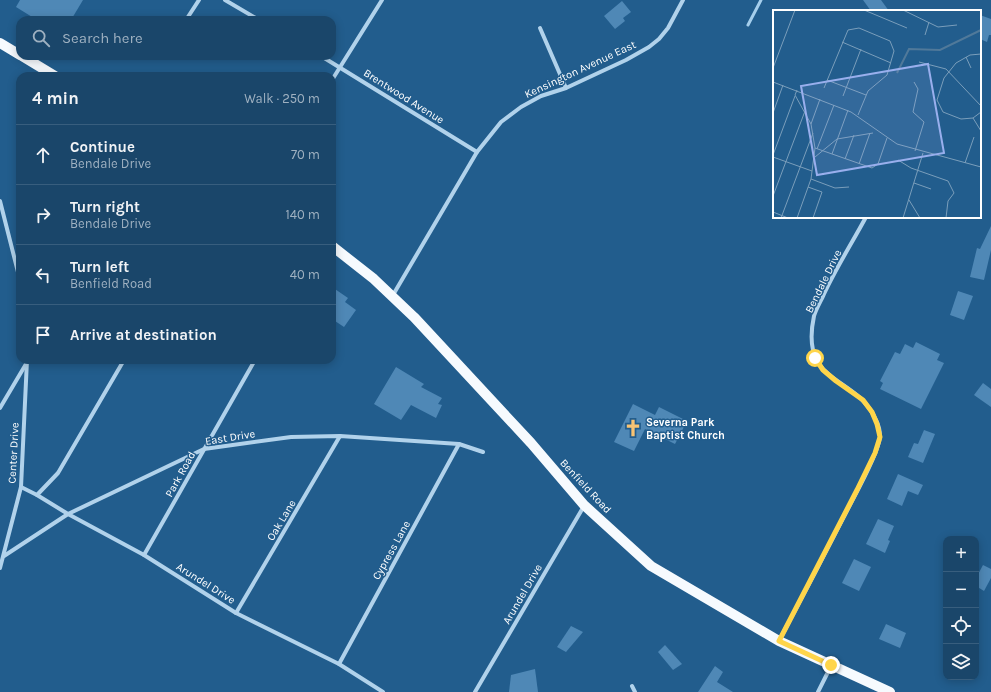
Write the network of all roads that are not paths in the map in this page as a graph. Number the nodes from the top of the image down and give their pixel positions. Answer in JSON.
{"nodes":[{"id":1,"x":199,"y":0,"type":"edge"},
{"id":2,"x":225,"y":0,"type":"edge"},
{"id":3,"x":382,"y":0,"type":"edge"},
{"id":4,"x":683,"y":0,"type":"edge"},
{"id":5,"x":189,"y":16,"type":"edge"},
{"id":6,"x":252,"y":16,"type":"edge"},
{"id":7,"x":540,"y":28,"type":"dead end"},
{"id":8,"x":0,"y":42,"type":"edge"},
{"id":9,"x":16,"y":52,"type":"edge"},
{"id":10,"x":29,"y":60,"type":"edge"},
{"id":11,"x":328,"y":60,"type":"edge"},
{"id":12,"x":340,"y":67,"type":"junction"},
{"id":13,"x":49,"y":72,"type":"edge"},
{"id":14,"x":336,"y":74,"type":"edge"},
{"id":15,"x":566,"y":88,"type":"junction"},
{"id":16,"x":478,"y":152,"type":"junction"},
{"id":17,"x":0,"y":201,"type":"edge"},
{"id":18,"x":865,"y":218,"type":"edge"},
{"id":19,"x":336,"y":249,"type":"edge"},
{"id":20,"x":16,"y":264,"type":"edge"},
{"id":21,"x":392,"y":296,"type":"junction"},
{"id":22,"x":25,"y":364,"type":"edge"},
{"id":23,"x":27,"y":364,"type":"edge"},
{"id":24,"x":122,"y":364,"type":"edge"},
{"id":25,"x":253,"y":364,"type":"edge"},
{"id":26,"x":0,"y":408,"type":"edge"},
{"id":27,"x":340,"y":436,"type":"junction"},
{"id":28,"x":459,"y":444,"type":"junction"},
{"id":29,"x":204,"y":449,"type":"junction"},
{"id":30,"x":483,"y":452,"type":"dead end"},
{"id":31,"x":21,"y":487,"type":"junction"},
{"id":32,"x":37,"y":495,"type":"junction"},
{"id":33,"x":584,"y":505,"type":"junction"},
{"id":34,"x":68,"y":514,"type":"junction"},
{"id":35,"x":144,"y":555,"type":"junction"},
{"id":36,"x":4,"y":556,"type":"junction"},
{"id":37,"x":0,"y":568,"type":"edge"},
{"id":38,"x":236,"y":613,"type":"junction"},
{"id":39,"x":779,"y":641,"type":"junction"},
{"id":40,"x":339,"y":664,"type":"junction"},
{"id":41,"x":831,"y":665,"type":"junction"},
{"id":42,"x":632,"y":686,"type":"dead end"},
{"id":43,"x":382,"y":692,"type":"edge"},
{"id":44,"x":475,"y":692,"type":"edge"},
{"id":45,"x":635,"y":692,"type":"edge"},
{"id":46,"x":818,"y":692,"type":"edge"},
{"id":47,"x":890,"y":692,"type":"edge"}],
"edges":[{"from":1,"to":5,"type":"street"},
{"from":2,"to":6,"type":"street"},
{"from":3,"to":12,"type":"street"},
{"from":4,"to":15,"type":"street","name":"Kensington Avenue East"},
{"from":7,"to":15,"type":"street"},
{"from":8,"to":9,"type":"main road"},
{"from":10,"to":13,"type":"main road"},
{"from":11,"to":12,"type":"street","name":"Brentwood Avenue"},
{"from":12,"to":14,"type":"street"},
{"from":12,"to":16,"type":"street","name":"Brentwood Avenue"},
{"from":15,"to":16,"type":"street","name":"Kensington Avenue East"},
{"from":16,"to":21,"type":"street","name":"Kensington Avenue East"},
{"from":17,"to":20,"type":"street"},
{"from":18,"to":39,"type":"street","name":"Bendale Drive"},
{"from":19,"to":21,"type":"main road","name":"Benfield Road"},
{"from":21,"to":33,"type":"main road","name":"Benfield Road"},
{"from":22,"to":26,"type":"street"},
{"from":23,"to":31,"type":"street","name":"Center Drive"},
{"from":24,"to":32,"type":"street"},
{"from":25,"to":29,"type":"street","name":"Park Road"},
{"from":27,"to":28,"type":"street","name":"East Drive"},
{"from":27,"to":29,"type":"street","name":"East Drive"},
{"from":27,"to":38,"type":"street","name":"Oak Lane"},
{"from":28,"to":30,"type":"street","name":"East Drive"},
{"from":28,"to":40,"type":"street","name":"Cypress Lane"},
{"from":29,"to":34,"type":"street","name":"East Drive"},
{"from":29,"to":35,"type":"street","name":"Park Road"},
{"from":31,"to":32,"type":"street","name":"Arundel Drive"},
{"from":31,"to":36,"type":"street","name":"Center Drive"},
{"from":32,"to":34,"type":"street","name":"Arundel Drive"},
{"from":33,"to":39,"type":"main road","name":"Benfield Road"},
{"from":33,"to":44,"type":"street","name":"Arundel Drive"},
{"from":34,"to":35,"type":"street","name":"Arundel Drive"},
{"from":34,"to":36,"type":"street","name":"East Drive"},
{"from":35,"to":38,"type":"street","name":"Arundel Drive"},
{"from":36,"to":37,"type":"street","name":"Center Drive"},
{"from":38,"to":40,"type":"street","name":"Arundel Drive"},
{"from":39,"to":41,"type":"main road","name":"Benfield Road"},
{"from":40,"to":43,"type":"street","name":"Arundel Drive"},
{"from":41,"to":46,"type":"street"},
{"from":41,"to":47,"type":"main road","name":"Benfield Road"},
{"from":42,"to":45,"type":"street"}]}
